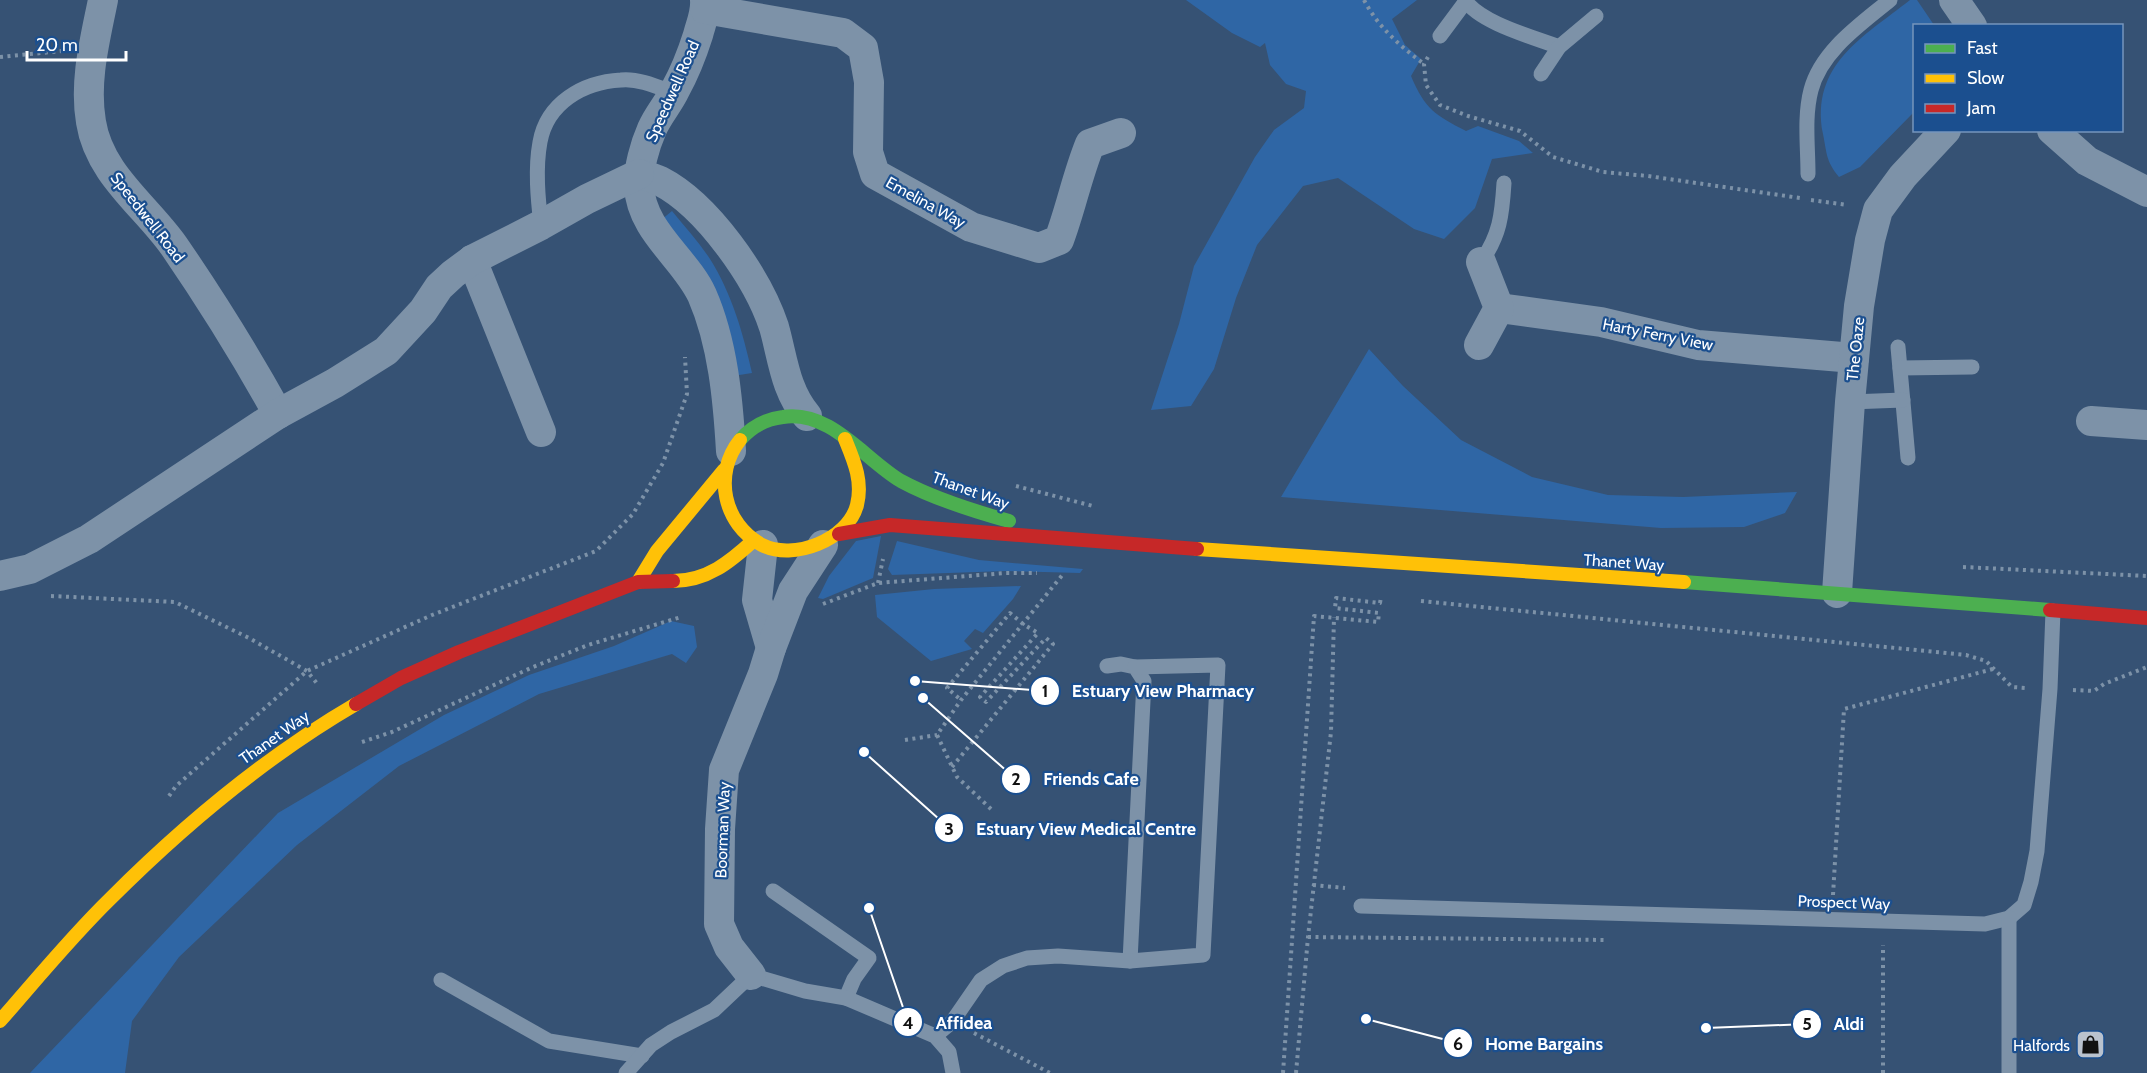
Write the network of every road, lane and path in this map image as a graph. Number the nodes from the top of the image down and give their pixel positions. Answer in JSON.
{"nodes":[{"id":1,"x":103,"y":0,"type":"edge"},
{"id":2,"x":1364,"y":0,"type":"edge"},
{"id":3,"x":1890,"y":0,"type":"edge"},
{"id":4,"x":1954,"y":0,"type":"edge"},
{"id":5,"x":1465,"y":1,"type":"edge"},
{"id":6,"x":705,"y":5,"type":"edge"},
{"id":7,"x":1596,"y":16,"type":"dead end"},
{"id":8,"x":1971,"y":24,"type":"edge"},
{"id":9,"x":1440,"y":36,"type":"joint"},
{"id":10,"x":1559,"y":47,"type":"junction"},
{"id":11,"x":92,"y":56,"type":"junction"},
{"id":12,"x":0,"y":57,"type":"edge"},
{"id":13,"x":1424,"y":64,"type":"junction"},
{"id":14,"x":1541,"y":74,"type":"dead end"},
{"id":15,"x":674,"y":93,"type":"junction"},
{"id":16,"x":1944,"y":132,"type":"edge"},
{"id":17,"x":2054,"y":132,"type":"edge"},
{"id":18,"x":1121,"y":133,"type":"dead end"},
{"id":19,"x":639,"y":174,"type":"junction"},
{"id":20,"x":1809,"y":174,"type":"dead end"},
{"id":21,"x":1504,"y":183,"type":"dead end"},
{"id":22,"x":2147,"y":192,"type":"edge"},
{"id":23,"x":1878,"y":210,"type":"junction"},
{"id":24,"x":541,"y":225,"type":"junction"},
{"id":25,"x":472,"y":260,"type":"junction"},
{"id":26,"x":1480,"y":262,"type":"joint"},
{"id":27,"x":1499,"y":308,"type":"junction"},
{"id":28,"x":1479,"y":345,"type":"dead end"},
{"id":29,"x":1898,"y":346,"type":"dead end"},
{"id":30,"x":683,"y":349,"type":"dead end"},
{"id":31,"x":1854,"y":358,"type":"junction"},
{"id":32,"x":1972,"y":367,"type":"dead end"},
{"id":33,"x":1900,"y":368,"type":"junction"},
{"id":34,"x":1903,"y":400,"type":"junction"},
{"id":35,"x":1850,"y":402,"type":"junction"},
{"id":36,"x":278,"y":414,"type":"junction"},
{"id":37,"x":807,"y":416,"type":"junction"},
{"id":38,"x":2091,"y":421,"type":"dead end"},
{"id":39,"x":2147,"y":426,"type":"edge"},
{"id":40,"x":541,"y":432,"type":"dead end"},
{"id":41,"x":845,"y":439,"type":"junction"},
{"id":42,"x":1908,"y":458,"type":"dead end"},
{"id":43,"x":728,"y":461,"type":"junction"},
{"id":44,"x":1012,"y":484,"type":"dead end"},
{"id":45,"x":1098,"y":507,"type":"dead end"},
{"id":46,"x":831,"y":539,"type":"junction"},
{"id":47,"x":758,"y":543,"type":"junction"},
{"id":48,"x":1098,"y":543,"type":"junction"},
{"id":49,"x":1957,"y":566,"type":"dead end"},
{"id":50,"x":1041,"y":573,"type":"dead end"},
{"id":51,"x":1052,"y":573,"type":"dead end"},
{"id":52,"x":1064,"y":573,"type":"junction"},
{"id":53,"x":1075,"y":574,"type":"dead end"},
{"id":54,"x":0,"y":576,"type":"edge"},
{"id":55,"x":2147,"y":576,"type":"edge"},
{"id":56,"x":638,"y":582,"type":"junction"},
{"id":57,"x":794,"y":591,"type":"junction"},
{"id":58,"x":1837,"y":593,"type":"junction"},
{"id":59,"x":47,"y":596,"type":"dead end"},
{"id":60,"x":1370,"y":596,"type":"dead end"},
{"id":61,"x":1381,"y":597,"type":"junction"},
{"id":62,"x":1392,"y":598,"type":"dead end"},
{"id":63,"x":1415,"y":600,"type":"dead end"},
{"id":64,"x":2053,"y":611,"type":"junction"},
{"id":65,"x":682,"y":616,"type":"dead end"},
{"id":66,"x":1334,"y":617,"type":"junction"},
{"id":67,"x":2147,"y":618,"type":"edge"},
{"id":68,"x":1023,"y":624,"type":"junction"},
{"id":69,"x":771,"y":648,"type":"junction"},
{"id":70,"x":1107,"y":666,"type":"dead end"},
{"id":71,"x":1135,"y":667,"type":"junction"},
{"id":72,"x":2147,"y":667,"type":"edge"},
{"id":73,"x":1994,"y":669,"type":"junction"},
{"id":74,"x":2050,"y":689,"type":"junction"},
{"id":75,"x":961,"y":700,"type":"junction"},
{"id":76,"x":937,"y":735,"type":"junction"},
{"id":77,"x":374,"y":737,"type":"dead end"},
{"id":78,"x":905,"y":740,"type":"dead end"},
{"id":79,"x":952,"y":767,"type":"junction"},
{"id":80,"x":991,"y":809,"type":"dead end"},
{"id":81,"x":1313,"y":885,"type":"junction"},
{"id":82,"x":1352,"y":888,"type":"dead end"},
{"id":83,"x":773,"y":891,"type":"dead end"},
{"id":84,"x":1361,"y":906,"type":"dead end"},
{"id":85,"x":2009,"y":918,"type":"junction"},
{"id":86,"x":1832,"y":920,"type":"junction"},
{"id":87,"x":1883,"y":945,"type":"dead end"},
{"id":88,"x":1130,"y":962,"type":"junction"},
{"id":89,"x":751,"y":975,"type":"junction"},
{"id":90,"x":441,"y":980,"type":"dead end"},
{"id":91,"x":846,"y":998,"type":"junction"},
{"id":92,"x":0,"y":1021,"type":"edge"},
{"id":93,"x":935,"y":1036,"type":"junction"},
{"id":94,"x":642,"y":1056,"type":"junction"},
{"id":95,"x":626,"y":1073,"type":"edge"},
{"id":96,"x":953,"y":1073,"type":"edge"},
{"id":97,"x":1283,"y":1073,"type":"edge"},
{"id":98,"x":1296,"y":1073,"type":"edge"},
{"id":99,"x":1883,"y":1073,"type":"edge"},
{"id":100,"x":2009,"y":1073,"type":"edge"}],
"edges":[{"from":1,"to":11,"type":"street","name":"Speedwell Road"},
{"from":2,"to":13,"type":"path"},
{"from":3,"to":20,"type":"lane"},
{"from":4,"to":8,"type":"street"},
{"from":5,"to":9,"type":"lane"},
{"from":5,"to":10,"type":"lane"},
{"from":6,"to":15,"type":"street","name":"Speedwell Road"},
{"from":6,"to":18,"type":"street","name":"Emelina Way"},
{"from":7,"to":10,"type":"lane"},
{"from":9,"to":13,"type":"path"},
{"from":10,"to":14,"type":"lane"},
{"from":11,"to":12,"type":"path"},
{"from":11,"to":36,"type":"street","name":"Speedwell Road"},
{"from":13,"to":23,"type":"path"},
{"from":15,"to":19,"type":"street","name":"Speedwell Road"},
{"from":15,"to":24,"type":"lane"},
{"from":16,"to":23,"type":"street","name":"The Oaze"},
{"from":17,"to":22,"type":"street"},
{"from":19,"to":24,"type":"street"},
{"from":19,"to":37,"type":"street"},
{"from":19,"to":43,"type":"street"},
{"from":21,"to":26,"type":"lane"},
{"from":23,"to":31,"type":"street","name":"The Oaze"},
{"from":24,"to":25,"type":"street"},
{"from":25,"to":36,"type":"street"},
{"from":25,"to":40,"type":"street"},
{"from":26,"to":27,"type":"street"},
{"from":27,"to":28,"type":"street"},
{"from":27,"to":31,"type":"street","name":"Harty Ferry View"},
{"from":29,"to":33,"type":"lane"},
{"from":30,"to":59,"type":"path"},
{"from":31,"to":35,"type":"street","name":"The Oaze"},
{"from":32,"to":33,"type":"lane"},
{"from":33,"to":34,"type":"lane"},
{"from":34,"to":35,"type":"lane"},
{"from":34,"to":42,"type":"lane"},
{"from":35,"to":58,"type":"street","name":"The Oaze"},
{"from":36,"to":54,"type":"street"},
{"from":37,"to":41,"type":"main road","name":"Thanet Way"},
{"from":37,"to":43,"type":"main road","name":"Thanet Way"},
{"from":38,"to":39,"type":"street"},
{"from":41,"to":46,"type":"main road","name":"Thanet Way"},
{"from":41,"to":48,"type":"main road","name":"Thanet Way"},
{"from":43,"to":47,"type":"main road"},
{"from":43,"to":56,"type":"main road","name":"Thanet Way"},
{"from":44,"to":45,"type":"path"},
{"from":46,"to":47,"type":"main road","name":"Thanet Way"},
{"from":46,"to":48,"type":"main road","name":"Thanet Way"},
{"from":46,"to":57,"type":"street","name":"Boorman Way"},
{"from":47,"to":56,"type":"main road","name":"Thanet Way"},
{"from":47,"to":69,"type":"street"},
{"from":48,"to":58,"type":"main road","name":"Thanet Way"},
{"from":49,"to":55,"type":"path"},
{"from":50,"to":57,"type":"path"},
{"from":51,"to":52,"type":"path"},
{"from":52,"to":53,"type":"path"},
{"from":52,"to":68,"type":"path"},
{"from":56,"to":92,"type":"main road","name":"Thanet Way"},
{"from":57,"to":69,"type":"street","name":"Boorman Way"},
{"from":58,"to":64,"type":"main road","name":"Thanet Way"},
{"from":60,"to":61,"type":"path"},
{"from":61,"to":62,"type":"path"},
{"from":61,"to":66,"type":"path"},
{"from":63,"to":73,"type":"path"},
{"from":64,"to":67,"type":"main road","name":"Thanet Way"},
{"from":64,"to":74,"type":"lane"},
{"from":65,"to":77,"type":"path"},
{"from":66,"to":81,"type":"path"},
{"from":66,"to":97,"type":"path"},
{"from":68,"to":75,"type":"path"},
{"from":68,"to":75,"type":"path"},
{"from":68,"to":79,"type":"path"},
{"from":69,"to":89,"type":"street","name":"Boorman Way"},
{"from":70,"to":71,"type":"lane"},
{"from":71,"to":88,"type":"lane"},
{"from":71,"to":88,"type":"lane"},
{"from":72,"to":74,"type":"path"},
{"from":73,"to":74,"type":"path"},
{"from":73,"to":86,"type":"path"},
{"from":74,"to":85,"type":"lane"},
{"from":75,"to":76,"type":"path"},
{"from":76,"to":78,"type":"path"},
{"from":76,"to":79,"type":"path"},
{"from":79,"to":80,"type":"path"},
{"from":81,"to":82,"type":"path"},
{"from":81,"to":98,"type":"path"},
{"from":83,"to":91,"type":"lane"},
{"from":84,"to":86,"type":"lane","name":"Prospect Way"},
{"from":85,"to":86,"type":"lane","name":"Prospect Way"},
{"from":85,"to":100,"type":"lane"},
{"from":87,"to":99,"type":"path"},
{"from":88,"to":93,"type":"lane"},
{"from":89,"to":91,"type":"lane"},
{"from":89,"to":94,"type":"lane"},
{"from":90,"to":94,"type":"lane"},
{"from":91,"to":93,"type":"lane"},
{"from":93,"to":96,"type":"lane"},
{"from":94,"to":95,"type":"lane"}]}
